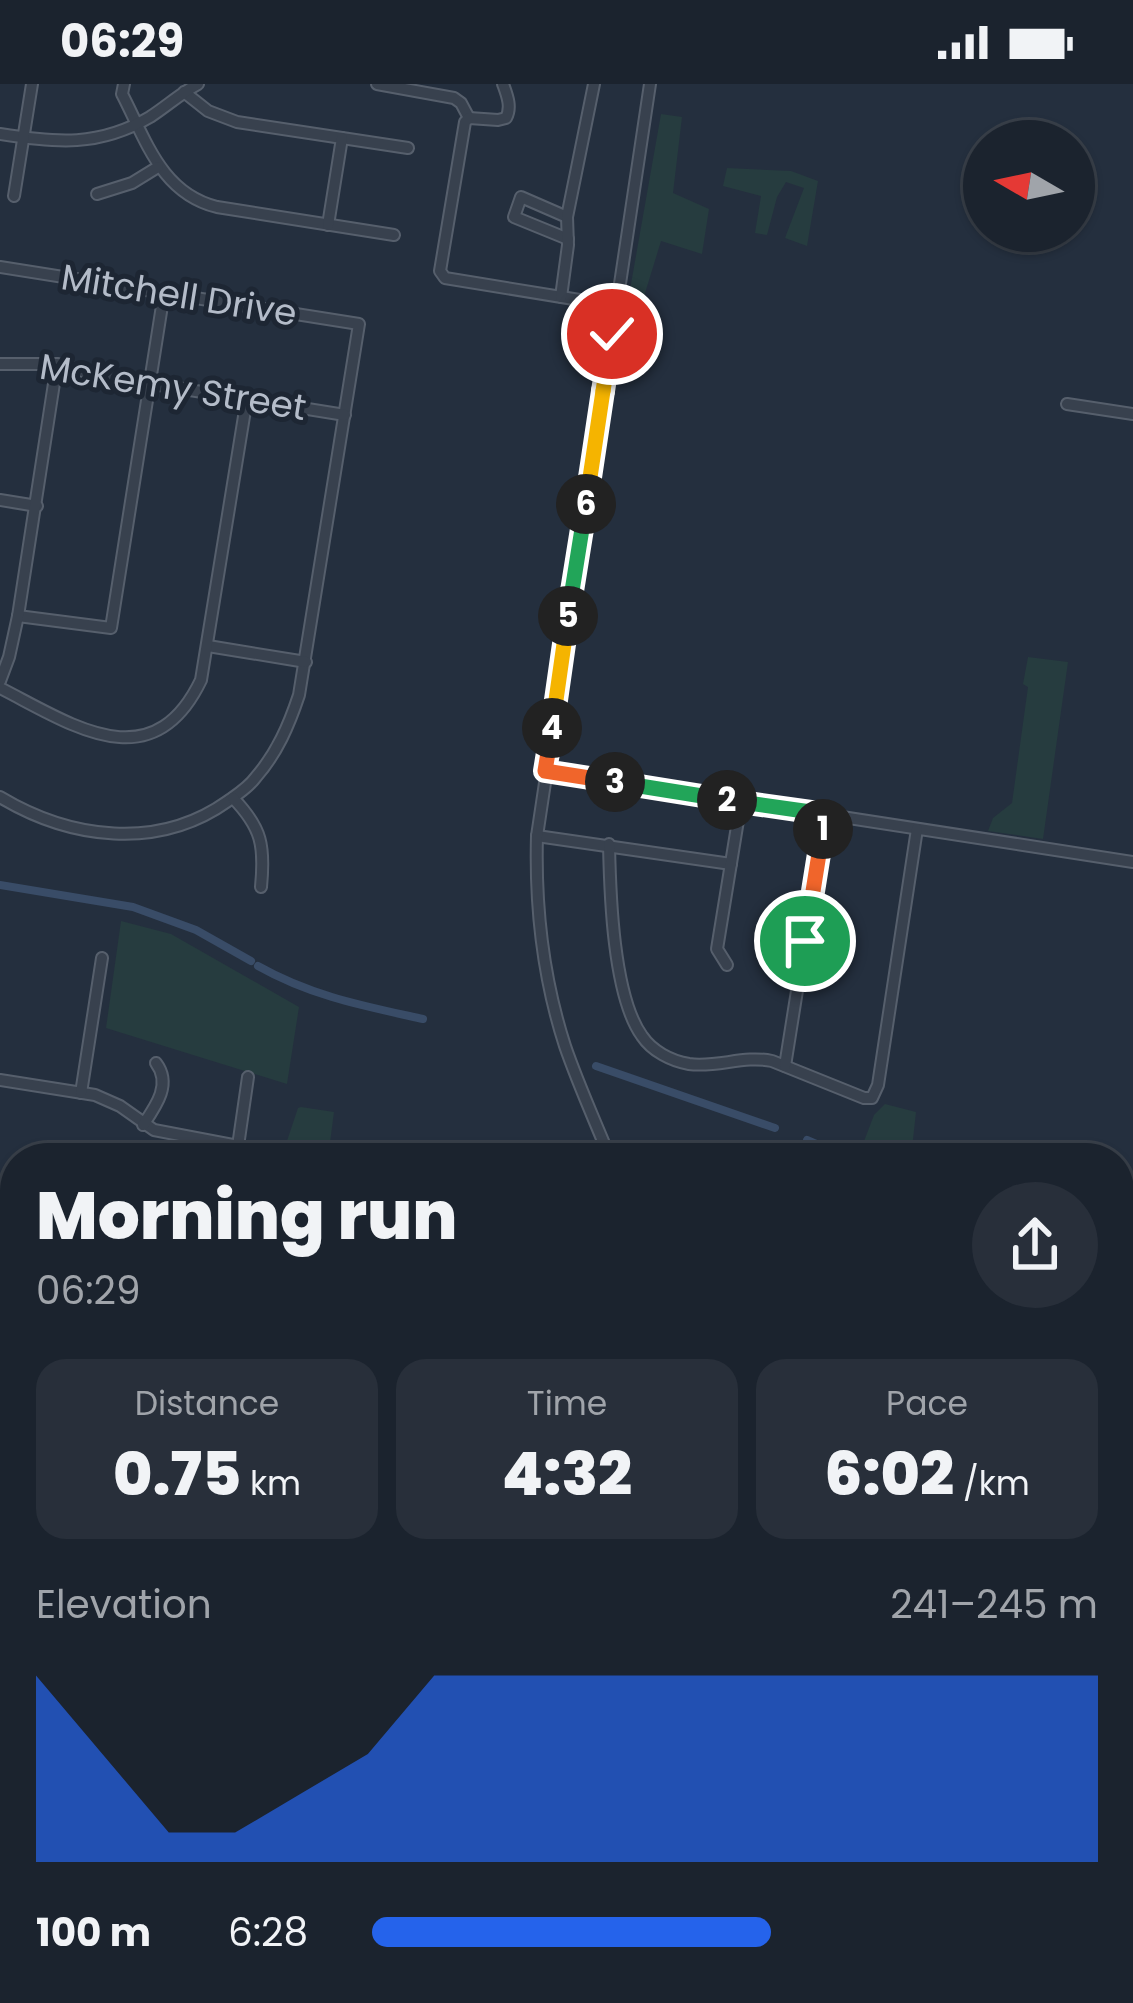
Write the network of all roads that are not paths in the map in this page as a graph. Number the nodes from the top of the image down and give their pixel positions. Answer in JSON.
{"nodes":[{"id":1,"x":32,"y":84,"type":"edge"},
{"id":2,"x":124,"y":84,"type":"edge"},
{"id":3,"x":198,"y":84,"type":"edge"},
{"id":4,"x":377,"y":84,"type":"edge"},
{"id":5,"x":503,"y":84,"type":"edge"},
{"id":6,"x":594,"y":84,"type":"edge"},
{"id":7,"x":650,"y":84,"type":"edge"},
{"id":8,"x":413,"y":87,"type":"edge"},
{"id":9,"x":185,"y":88,"type":"edge"},
{"id":10,"x":469,"y":118,"type":"junction"},
{"id":11,"x":137,"y":123,"type":"junction"},
{"id":12,"x":0,"y":134,"type":"edge"},
{"id":13,"x":23,"y":138,"type":"junction"},
{"id":14,"x":342,"y":138,"type":"junction"},
{"id":15,"x":408,"y":148,"type":"dead end"},
{"id":16,"x":158,"y":167,"type":"junction"},
{"id":17,"x":97,"y":194,"type":"dead end"},
{"id":18,"x":14,"y":196,"type":"dead end"},
{"id":19,"x":567,"y":217,"type":"junction"},
{"id":20,"x":328,"y":225,"type":"junction"},
{"id":21,"x":394,"y":236,"type":"dead end"},
{"id":22,"x":568,"y":239,"type":"junction"},
{"id":23,"x":0,"y":267,"type":"edge"},
{"id":24,"x":164,"y":293,"type":"junction"},
{"id":25,"x":561,"y":297,"type":"junction"},
{"id":26,"x":592,"y":302,"type":"dead end"},
{"id":27,"x":0,"y":364,"type":"edge"},
{"id":28,"x":57,"y":364,"type":"junction"},
{"id":29,"x":151,"y":384,"type":"junction"},
{"id":30,"x":247,"y":398,"type":"junction"},
{"id":31,"x":1067,"y":404,"type":"dead end"},
{"id":32,"x":1133,"y":414,"type":"edge"},
{"id":33,"x":345,"y":415,"type":"junction"},
{"id":34,"x":0,"y":500,"type":"edge"},
{"id":35,"x":37,"y":506,"type":"junction"},
{"id":36,"x":19,"y":616,"type":"junction"},
{"id":37,"x":208,"y":646,"type":"junction"},
{"id":38,"x":306,"y":662,"type":"junction"},
{"id":39,"x":0,"y":685,"type":"edge"},
{"id":40,"x":545,"y":771,"type":"junction"},
{"id":41,"x":0,"y":797,"type":"edge"},
{"id":42,"x":233,"y":798,"type":"junction"},
{"id":43,"x":741,"y":802,"type":"junction"},
{"id":44,"x":825,"y":814,"type":"junction"},
{"id":45,"x":917,"y":829,"type":"junction"},
{"id":46,"x":537,"y":836,"type":"junction"},
{"id":47,"x":609,"y":844,"type":"junction"},
{"id":48,"x":1133,"y":862,"type":"edge"},
{"id":49,"x":730,"y":864,"type":"junction"},
{"id":50,"x":261,"y":887,"type":"dead end"},
{"id":51,"x":102,"y":958,"type":"dead end"},
{"id":52,"x":727,"y":965,"type":"dead end"},
{"id":53,"x":156,"y":1063,"type":"dead end"},
{"id":54,"x":785,"y":1066,"type":"junction"},
{"id":55,"x":248,"y":1077,"type":"dead end"},
{"id":56,"x":0,"y":1080,"type":"edge"},
{"id":57,"x":81,"y":1093,"type":"junction"},
{"id":58,"x":143,"y":1125,"type":"junction"},
{"id":59,"x":220,"y":1143,"type":"edge"},
{"id":60,"x":238,"y":1143,"type":"edge"},
{"id":61,"x":604,"y":1143,"type":"edge"}],
"edges":[{"from":1,"to":13,"type":"street"},
{"from":2,"to":11,"type":"street"},
{"from":3,"to":9,"type":"street"},
{"from":4,"to":8,"type":"street"},
{"from":5,"to":10,"type":"street"},
{"from":6,"to":19,"type":"street"},
{"from":7,"to":40,"type":"street"},
{"from":8,"to":10,"type":"street"},
{"from":9,"to":11,"type":"street"},
{"from":9,"to":14,"type":"street"},
{"from":10,"to":25,"type":"street"},
{"from":11,"to":13,"type":"street"},
{"from":11,"to":16,"type":"street"},
{"from":12,"to":13,"type":"street"},
{"from":13,"to":18,"type":"street"},
{"from":14,"to":15,"type":"street"},
{"from":14,"to":20,"type":"street"},
{"from":16,"to":17,"type":"street"},
{"from":16,"to":20,"type":"street"},
{"from":19,"to":22,"type":"street"},
{"from":19,"to":22,"type":"street"},
{"from":20,"to":21,"type":"street"},
{"from":22,"to":25,"type":"street"},
{"from":23,"to":24,"type":"street","name":"Mitchell Drive"},
{"from":24,"to":29,"type":"street"},
{"from":24,"to":33,"type":"street","name":"Mitchell Drive"},
{"from":25,"to":26,"type":"street"},
{"from":27,"to":28,"type":"street","name":"McKemy Street"},
{"from":28,"to":29,"type":"street","name":"McKemy Street"},
{"from":28,"to":35,"type":"street"},
{"from":29,"to":30,"type":"street","name":"McKemy Street"},
{"from":29,"to":36,"type":"street"},
{"from":30,"to":33,"type":"street","name":"McKemy Street"},
{"from":30,"to":37,"type":"street"},
{"from":31,"to":32,"type":"street"},
{"from":33,"to":38,"type":"street"},
{"from":34,"to":35,"type":"street"},
{"from":35,"to":36,"type":"street"},
{"from":36,"to":39,"type":"street"},
{"from":37,"to":38,"type":"street"},
{"from":37,"to":39,"type":"street"},
{"from":38,"to":42,"type":"street"},
{"from":40,"to":43,"type":"street"},
{"from":40,"to":46,"type":"street"},
{"from":41,"to":42,"type":"street"},
{"from":42,"to":50,"type":"street"},
{"from":43,"to":44,"type":"street"},
{"from":43,"to":49,"type":"street"},
{"from":44,"to":45,"type":"street"},
{"from":44,"to":54,"type":"street"},
{"from":45,"to":48,"type":"street"},
{"from":45,"to":54,"type":"street"},
{"from":46,"to":47,"type":"street"},
{"from":46,"to":61,"type":"street"},
{"from":47,"to":49,"type":"street"},
{"from":47,"to":54,"type":"street"},
{"from":49,"to":52,"type":"street"},
{"from":51,"to":57,"type":"street"},
{"from":53,"to":58,"type":"street"},
{"from":55,"to":60,"type":"street"},
{"from":56,"to":57,"type":"street"},
{"from":57,"to":58,"type":"street"},
{"from":58,"to":59,"type":"street"}]}
